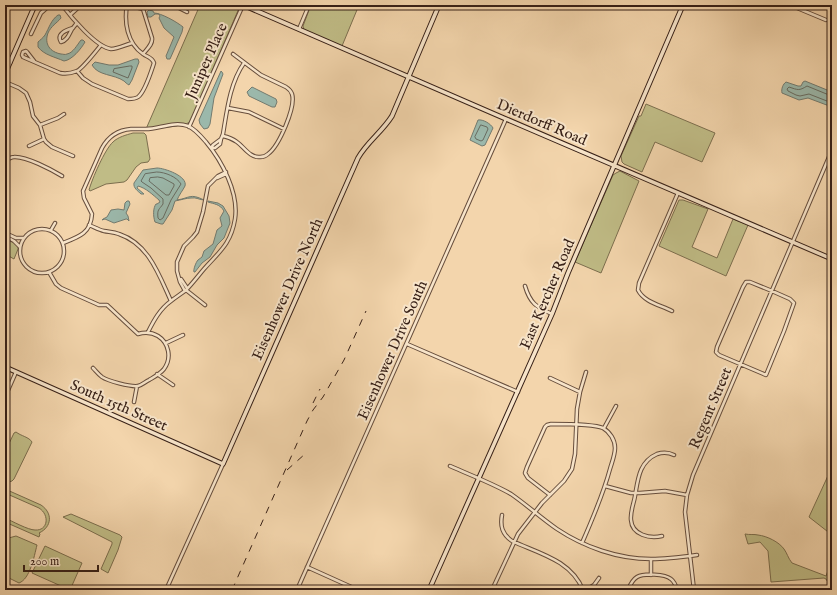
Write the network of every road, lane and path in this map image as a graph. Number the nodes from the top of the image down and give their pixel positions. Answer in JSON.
{"nodes":[{"id":1,"x":35,"y":5,"type":"edge"},
{"id":2,"x":50,"y":5,"type":"edge"},
{"id":3,"x":62,"y":5,"type":"edge"},
{"id":4,"x":81,"y":5,"type":"edge"},
{"id":5,"x":86,"y":5,"type":"edge"},
{"id":6,"x":107,"y":5,"type":"edge"},
{"id":7,"x":127,"y":5,"type":"edge"},
{"id":8,"x":145,"y":5,"type":"edge"},
{"id":9,"x":173,"y":5,"type":"edge"},
{"id":10,"x":243,"y":5,"type":"edge"},
{"id":11,"x":309,"y":5,"type":"edge"},
{"id":12,"x":439,"y":5,"type":"edge"},
{"id":13,"x":683,"y":5,"type":"edge"},
{"id":14,"x":790,"y":5,"type":"edge"},
{"id":15,"x":143,"y":9,"type":"junction"},
{"id":16,"x":187,"y":12,"type":"dead end"},
{"id":17,"x":70,"y":15,"type":"junction"},
{"id":18,"x":826,"y":20,"type":"dead end"},
{"id":19,"x":77,"y":23,"type":"junction"},
{"id":20,"x":73,"y":28,"type":"junction"},
{"id":21,"x":300,"y":29,"type":"junction"},
{"id":22,"x":31,"y":34,"type":"dead end"},
{"id":23,"x":132,"y":43,"type":"junction"},
{"id":24,"x":101,"y":45,"type":"junction"},
{"id":25,"x":143,"y":54,"type":"junction"},
{"id":26,"x":233,"y":54,"type":"dead end"},
{"id":27,"x":5,"y":58,"type":"edge"},
{"id":28,"x":34,"y":61,"type":"junction"},
{"id":29,"x":10,"y":63,"type":"junction"},
{"id":30,"x":244,"y":63,"type":"junction"},
{"id":31,"x":5,"y":64,"type":"edge"},
{"id":32,"x":77,"y":71,"type":"junction"},
{"id":33,"x":5,"y":74,"type":"edge"},
{"id":34,"x":409,"y":77,"type":"junction"},
{"id":35,"x":5,"y":82,"type":"edge"},
{"id":36,"x":228,"y":108,"type":"junction"},
{"id":37,"x":64,"y":114,"type":"dead end"},
{"id":38,"x":506,"y":120,"type":"junction"},
{"id":39,"x":40,"y":125,"type":"junction"},
{"id":40,"x":189,"y":127,"type":"junction"},
{"id":41,"x":284,"y":129,"type":"junction"},
{"id":42,"x":222,"y":137,"type":"junction"},
{"id":43,"x":44,"y":139,"type":"junction"},
{"id":44,"x":29,"y":146,"type":"dead end"},
{"id":45,"x":211,"y":148,"type":"junction"},
{"id":46,"x":832,"y":150,"type":"edge"},
{"id":47,"x":73,"y":156,"type":"dead end"},
{"id":48,"x":5,"y":160,"type":"edge"},
{"id":49,"x":614,"y":165,"type":"junction"},
{"id":50,"x":226,"y":173,"type":"junction"},
{"id":51,"x":62,"y":176,"type":"dead end"},
{"id":52,"x":678,"y":193,"type":"junction"},
{"id":53,"x":5,"y":200,"type":"edge"},
{"id":54,"x":5,"y":207,"type":"edge"},
{"id":55,"x":54,"y":223,"type":"dead end"},
{"id":56,"x":89,"y":225,"type":"junction"},
{"id":57,"x":51,"y":230,"type":"junction"},
{"id":58,"x":5,"y":235,"type":"edge"},
{"id":59,"x":24,"y":237,"type":"junction"},
{"id":60,"x":793,"y":242,"type":"junction"},
{"id":61,"x":63,"y":243,"type":"junction"},
{"id":62,"x":20,"y":247,"type":"junction"},
{"id":63,"x":832,"y":259,"type":"edge"},
{"id":64,"x":49,"y":272,"type":"junction"},
{"id":65,"x":525,"y":286,"type":"dead end"},
{"id":66,"x":186,"y":290,"type":"junction"},
{"id":67,"x":772,"y":291,"type":"junction"},
{"id":68,"x":171,"y":301,"type":"junction"},
{"id":69,"x":205,"y":305,"type":"dead end"},
{"id":70,"x":672,"y":310,"type":"dead end"},
{"id":71,"x":552,"y":314,"type":"junction"},
{"id":72,"x":148,"y":332,"type":"junction"},
{"id":73,"x":183,"y":335,"type":"dead end"},
{"id":74,"x":166,"y":343,"type":"junction"},
{"id":75,"x":407,"y":344,"type":"junction"},
{"id":76,"x":740,"y":364,"type":"junction"},
{"id":77,"x":5,"y":367,"type":"edge"},
{"id":78,"x":93,"y":368,"type":"dead end"},
{"id":79,"x":16,"y":372,"type":"junction"},
{"id":80,"x":586,"y":372,"type":"dead end"},
{"id":81,"x":158,"y":374,"type":"junction"},
{"id":82,"x":550,"y":378,"type":"dead end"},
{"id":83,"x":173,"y":385,"type":"dead end"},
{"id":84,"x":137,"y":386,"type":"junction"},
{"id":85,"x":518,"y":392,"type":"junction"},
{"id":86,"x":580,"y":392,"type":"junction"},
{"id":87,"x":5,"y":397,"type":"edge"},
{"id":88,"x":134,"y":402,"type":"dead end"},
{"id":89,"x":616,"y":406,"type":"dead end"},
{"id":90,"x":576,"y":425,"type":"junction"},
{"id":91,"x":604,"y":428,"type":"junction"},
{"id":92,"x":674,"y":455,"type":"dead end"},
{"id":93,"x":223,"y":464,"type":"junction"},
{"id":94,"x":450,"y":466,"type":"dead end"},
{"id":95,"x":479,"y":479,"type":"junction"},
{"id":96,"x":605,"y":486,"type":"junction"},
{"id":97,"x":636,"y":493,"type":"junction"},
{"id":98,"x":550,"y":495,"type":"junction"},
{"id":99,"x":687,"y":495,"type":"junction"},
{"id":100,"x":535,"y":512,"type":"junction"},
{"id":101,"x":502,"y":514,"type":"dead end"},
{"id":102,"x":662,"y":536,"type":"dead end"},
{"id":103,"x":514,"y":542,"type":"junction"},
{"id":104,"x":582,"y":543,"type":"junction"},
{"id":105,"x":697,"y":555,"type":"dead end"},
{"id":106,"x":690,"y":556,"type":"junction"},
{"id":107,"x":651,"y":559,"type":"junction"},
{"id":108,"x":307,"y":567,"type":"junction"},
{"id":109,"x":651,"y":575,"type":"junction"},
{"id":110,"x":599,"y":578,"type":"dead end"},
{"id":111,"x":166,"y":590,"type":"edge"},
{"id":112,"x":297,"y":590,"type":"edge"},
{"id":113,"x":358,"y":590,"type":"edge"},
{"id":114,"x":429,"y":590,"type":"edge"},
{"id":115,"x":492,"y":590,"type":"edge"},
{"id":116,"x":583,"y":590,"type":"edge"},
{"id":117,"x":586,"y":590,"type":"edge"},
{"id":118,"x":628,"y":590,"type":"edge"},
{"id":119,"x":678,"y":590,"type":"edge"},
{"id":120,"x":694,"y":590,"type":"edge"}],
"edges":[{"from":1,"to":29,"type":"street"},
{"from":2,"to":22,"type":"street"},
{"from":3,"to":17,"type":"street"},
{"from":4,"to":17,"type":"street"},
{"from":5,"to":6,"type":"street"},
{"from":7,"to":15,"type":"street"},
{"from":7,"to":23,"type":"street"},
{"from":8,"to":15,"type":"street"},
{"from":9,"to":16,"type":"street"},
{"from":10,"to":21,"type":"street","name":"Dierdorff Road"},
{"from":10,"to":40,"type":"street","name":"Juniper Place"},
{"from":11,"to":21,"type":"street"},
{"from":12,"to":34,"type":"street","name":"Eisenhower Drive North"},
{"from":13,"to":49,"type":"street","name":"East Kercher Road"},
{"from":14,"to":18,"type":"street"},
{"from":15,"to":25,"type":"street"},
{"from":17,"to":19,"type":"street"},
{"from":19,"to":20,"type":"street"},
{"from":19,"to":24,"type":"street"},
{"from":20,"to":20,"type":"street"},
{"from":21,"to":34,"type":"street","name":"Dierdorff Road"},
{"from":23,"to":24,"type":"street"},
{"from":23,"to":25,"type":"street"},
{"from":24,"to":32,"type":"street"},
{"from":25,"to":32,"type":"street"},
{"from":26,"to":30,"type":"street"},
{"from":27,"to":29,"type":"street"},
{"from":28,"to":28,"type":"street"},
{"from":28,"to":32,"type":"street"},
{"from":29,"to":31,"type":"street"},
{"from":29,"to":33,"type":"street"},
{"from":30,"to":36,"type":"street"},
{"from":30,"to":41,"type":"street"},
{"from":34,"to":38,"type":"street","name":"Dierdorff Road"},
{"from":34,"to":93,"type":"street","name":"Eisenhower Drive North"},
{"from":35,"to":39,"type":"street"},
{"from":36,"to":41,"type":"street"},
{"from":36,"to":42,"type":"street"},
{"from":37,"to":39,"type":"street"},
{"from":38,"to":49,"type":"street","name":"Dierdorff Road"},
{"from":38,"to":75,"type":"street","name":"Eisenhower Drive South"},
{"from":39,"to":43,"type":"street"},
{"from":40,"to":45,"type":"street"},
{"from":40,"to":56,"type":"street"},
{"from":41,"to":42,"type":"street"},
{"from":42,"to":45,"type":"street"},
{"from":43,"to":44,"type":"street"},
{"from":43,"to":47,"type":"street"},
{"from":45,"to":50,"type":"street"},
{"from":46,"to":60,"type":"street","name":"Regent Street"},
{"from":48,"to":51,"type":"street"},
{"from":49,"to":52,"type":"street","name":"Dierdorff Road"},
{"from":49,"to":71,"type":"street","name":"East Kercher Road"},
{"from":50,"to":66,"type":"street"},
{"from":50,"to":66,"type":"street"},
{"from":52,"to":60,"type":"street","name":"Dierdorff Road"},
{"from":52,"to":70,"type":"street"},
{"from":53,"to":54,"type":"street"},
{"from":55,"to":57,"type":"street"},
{"from":56,"to":61,"type":"street"},
{"from":56,"to":68,"type":"street"},
{"from":57,"to":59,"type":"street"},
{"from":57,"to":61,"type":"street"},
{"from":58,"to":59,"type":"street"},
{"from":58,"to":62,"type":"street"},
{"from":59,"to":62,"type":"street"},
{"from":60,"to":63,"type":"street","name":"Dierdorff Road"},
{"from":60,"to":67,"type":"street","name":"Regent Street"},
{"from":61,"to":64,"type":"street"},
{"from":62,"to":64,"type":"street"},
{"from":64,"to":72,"type":"street"},
{"from":65,"to":71,"type":"street"},
{"from":66,"to":68,"type":"street"},
{"from":66,"to":69,"type":"street"},
{"from":67,"to":76,"type":"street","name":"Regent Street"},
{"from":67,"to":76,"type":"street"},
{"from":67,"to":76,"type":"street"},
{"from":68,"to":72,"type":"street"},
{"from":71,"to":85,"type":"street","name":"East Kercher Road"},
{"from":72,"to":74,"type":"street"},
{"from":73,"to":74,"type":"street"},
{"from":74,"to":81,"type":"street"},
{"from":75,"to":85,"type":"street"},
{"from":75,"to":108,"type":"street","name":"Eisenhower Drive South"},
{"from":76,"to":99,"type":"street","name":"Regent Street"},
{"from":77,"to":79,"type":"street","name":"South 15th Street"},
{"from":78,"to":84,"type":"street"},
{"from":79,"to":87,"type":"street"},
{"from":79,"to":93,"type":"street","name":"South 15th Street"},
{"from":80,"to":86,"type":"street"},
{"from":81,"to":83,"type":"street"},
{"from":81,"to":84,"type":"street"},
{"from":82,"to":86,"type":"street"},
{"from":84,"to":88,"type":"street"},
{"from":85,"to":95,"type":"street","name":"East Kercher Road"},
{"from":86,"to":90,"type":"street"},
{"from":89,"to":91,"type":"street"},
{"from":90,"to":91,"type":"street"},
{"from":90,"to":98,"type":"street"},
{"from":90,"to":98,"type":"street"},
{"from":91,"to":96,"type":"street"},
{"from":92,"to":97,"type":"street"},
{"from":93,"to":111,"type":"street","name":"Eisenhower Drive North"},
{"from":94,"to":95,"type":"street"},
{"from":95,"to":100,"type":"street"},
{"from":95,"to":114,"type":"street","name":"East Kercher Road"},
{"from":96,"to":97,"type":"street"},
{"from":96,"to":104,"type":"street"},
{"from":97,"to":99,"type":"street"},
{"from":97,"to":102,"type":"street"},
{"from":98,"to":100,"type":"street"},
{"from":99,"to":106,"type":"street","name":"Regent Street"},
{"from":100,"to":103,"type":"street"},
{"from":100,"to":104,"type":"street"},
{"from":101,"to":103,"type":"street"},
{"from":103,"to":115,"type":"street"},
{"from":103,"to":116,"type":"street"},
{"from":104,"to":107,"type":"street"},
{"from":105,"to":106,"type":"street"},
{"from":106,"to":107,"type":"street"},
{"from":106,"to":120,"type":"street","name":"Regent Street"},
{"from":107,"to":109,"type":"street"},
{"from":108,"to":112,"type":"street","name":"Eisenhower Drive South"},
{"from":108,"to":113,"type":"street"},
{"from":109,"to":118,"type":"street"},
{"from":109,"to":119,"type":"street"},
{"from":110,"to":117,"type":"street"}]}
